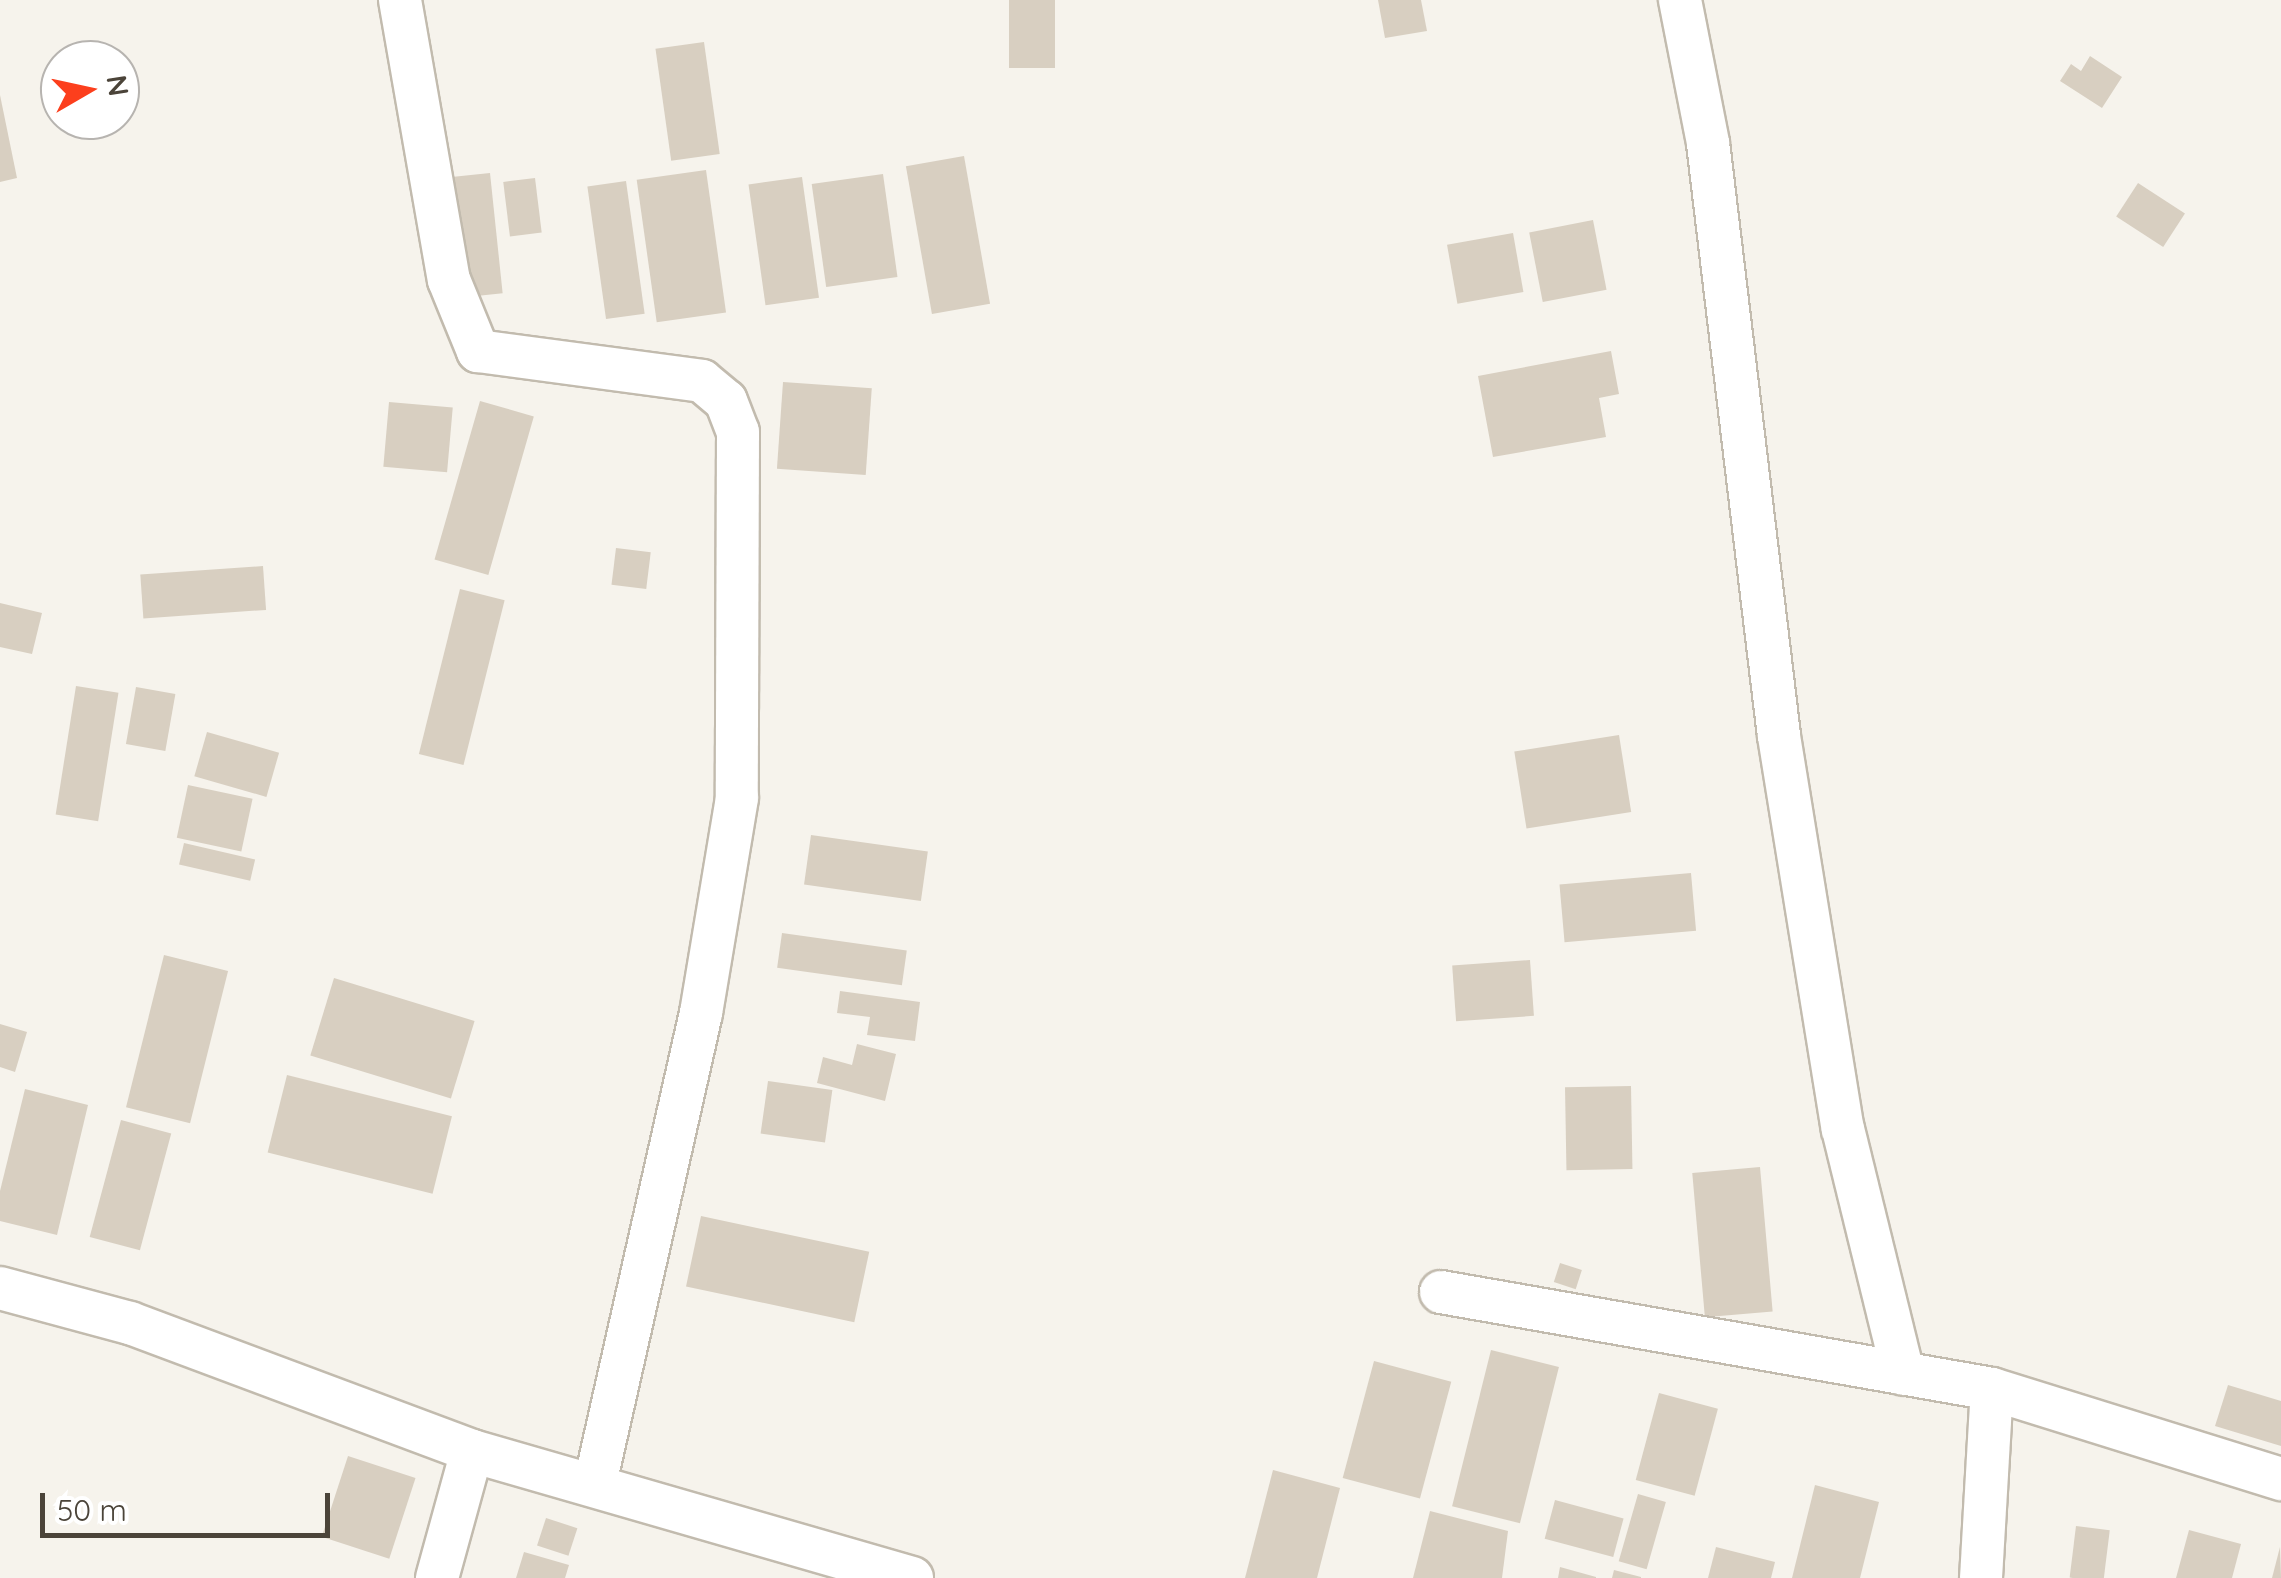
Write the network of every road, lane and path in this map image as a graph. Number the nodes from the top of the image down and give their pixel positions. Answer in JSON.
{"nodes":[{"id":1,"x":400,"y":0,"type":"edge"},
{"id":2,"x":1680,"y":0,"type":"edge"},
{"id":3,"x":0,"y":1288,"type":"edge"},
{"id":4,"x":1441,"y":1292,"type":"dead end"},
{"id":5,"x":1902,"y":1374,"type":"junction"},
{"id":6,"x":1992,"y":1389,"type":"junction"},
{"id":7,"x":472,"y":1451,"type":"junction"},
{"id":8,"x":2281,"y":1479,"type":"edge"},
{"id":9,"x":595,"y":1485,"type":"junction"},
{"id":10,"x":437,"y":1578,"type":"edge"},
{"id":11,"x":912,"y":1578,"type":"edge"},
{"id":12,"x":1981,"y":1578,"type":"edge"}],
"edges":[{"from":1,"to":9,"type":"street"},
{"from":2,"to":5,"type":"street"},
{"from":3,"to":7,"type":"street"},
{"from":4,"to":5,"type":"street"},
{"from":5,"to":6,"type":"street"},
{"from":6,"to":8,"type":"street"},
{"from":6,"to":12,"type":"street"},
{"from":7,"to":9,"type":"street"},
{"from":7,"to":10,"type":"street"},
{"from":9,"to":11,"type":"street"}]}
